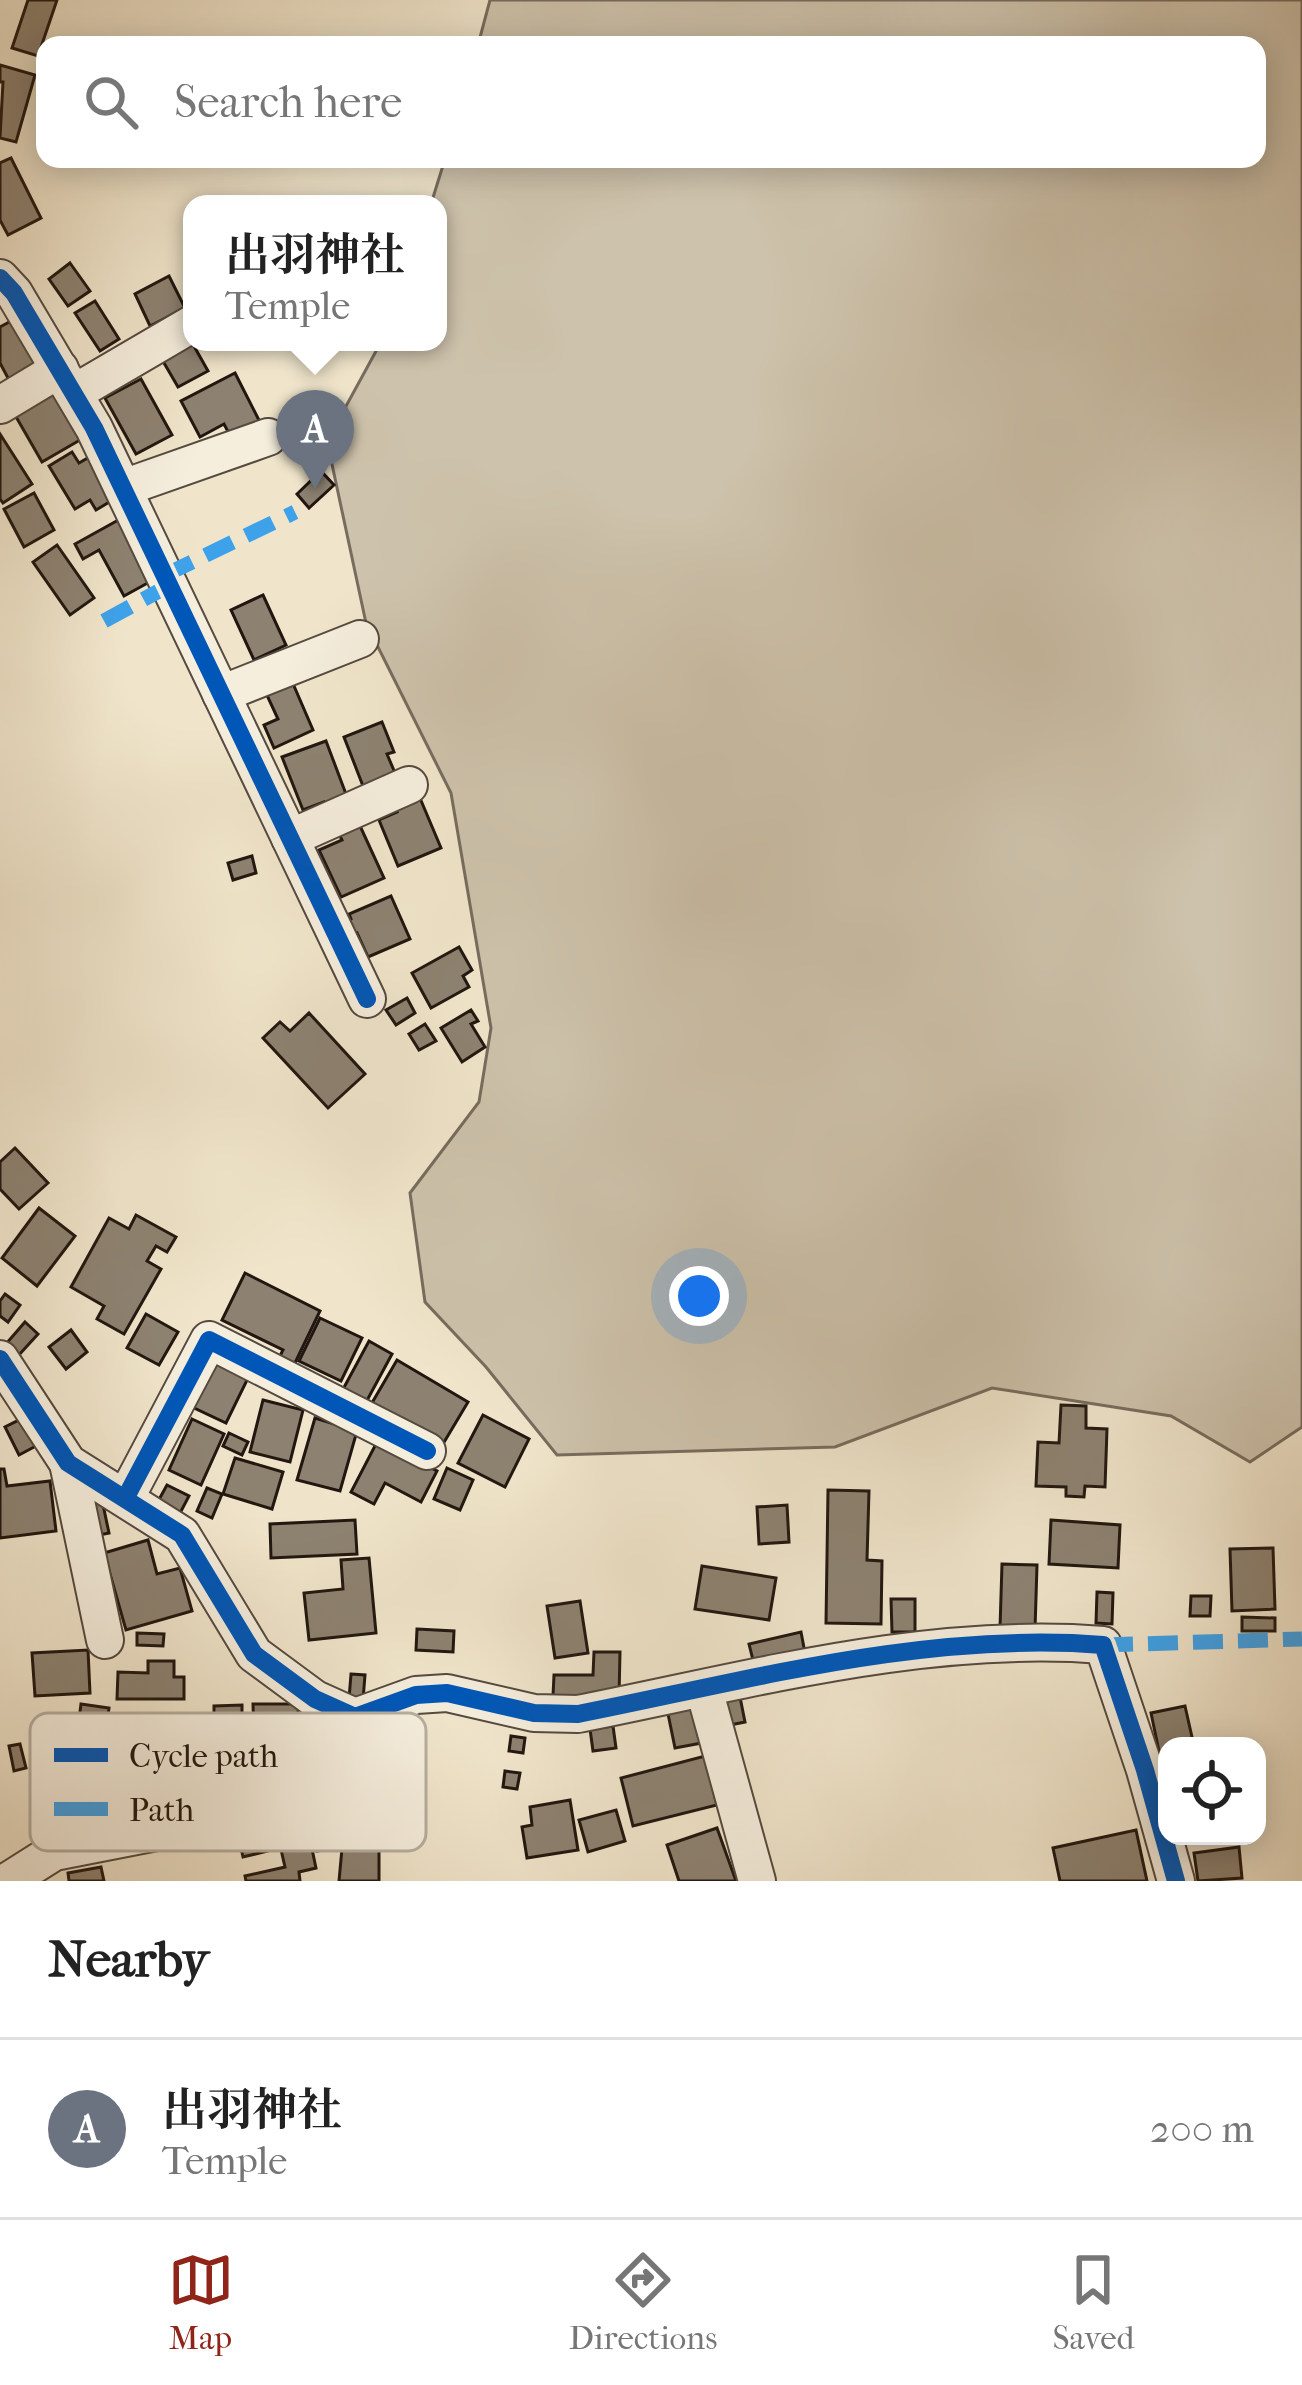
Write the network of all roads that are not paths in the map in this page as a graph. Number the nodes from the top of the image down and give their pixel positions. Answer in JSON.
{"nodes":[{"id":1,"x":0,"y":278,"type":"edge"},
{"id":2,"x":183,"y":328,"type":"edge"},
{"id":3,"x":67,"y":381,"type":"junction"},
{"id":4,"x":0,"y":405,"type":"edge"},
{"id":5,"x":268,"y":437,"type":"dead end"},
{"id":6,"x":123,"y":488,"type":"junction"},
{"id":7,"x":360,"y":639,"type":"dead end"},
{"id":8,"x":221,"y":694,"type":"junction"},
{"id":9,"x":409,"y":785,"type":"dead end"},
{"id":10,"x":290,"y":838,"type":"junction"},
{"id":11,"x":367,"y":999,"type":"dead end"},
{"id":12,"x":0,"y":1360,"type":"edge"},
{"id":13,"x":427,"y":1450,"type":"dead end"},
{"id":14,"x":68,"y":1463,"type":"junction"},
{"id":15,"x":126,"y":1497,"type":"junction"},
{"id":16,"x":105,"y":1640,"type":"dead end"},
{"id":17,"x":704,"y":1689,"type":"junction"},
{"id":18,"x":346,"y":1713,"type":"edge"},
{"id":19,"x":366,"y":1713,"type":"edge"},
{"id":20,"x":59,"y":1851,"type":"edge"},
{"id":21,"x":8,"y":1881,"type":"edge"},
{"id":22,"x":757,"y":1881,"type":"edge"},
{"id":23,"x":1176,"y":1881,"type":"edge"}],
"edges":[{"from":1,"to":3,"type":"street"},
{"from":2,"to":3,"type":"street"},
{"from":3,"to":4,"type":"street"},
{"from":3,"to":6,"type":"street"},
{"from":5,"to":6,"type":"street"},
{"from":6,"to":8,"type":"street"},
{"from":7,"to":8,"type":"street"},
{"from":8,"to":10,"type":"street"},
{"from":9,"to":10,"type":"street"},
{"from":10,"to":11,"type":"street"},
{"from":12,"to":14,"type":"street"},
{"from":13,"to":15,"type":"street"},
{"from":14,"to":15,"type":"street"},
{"from":14,"to":16,"type":"street"},
{"from":15,"to":18,"type":"street"},
{"from":17,"to":19,"type":"street"},
{"from":17,"to":22,"type":"street"},
{"from":17,"to":23,"type":"street"},
{"from":20,"to":21,"type":"street"}]}
